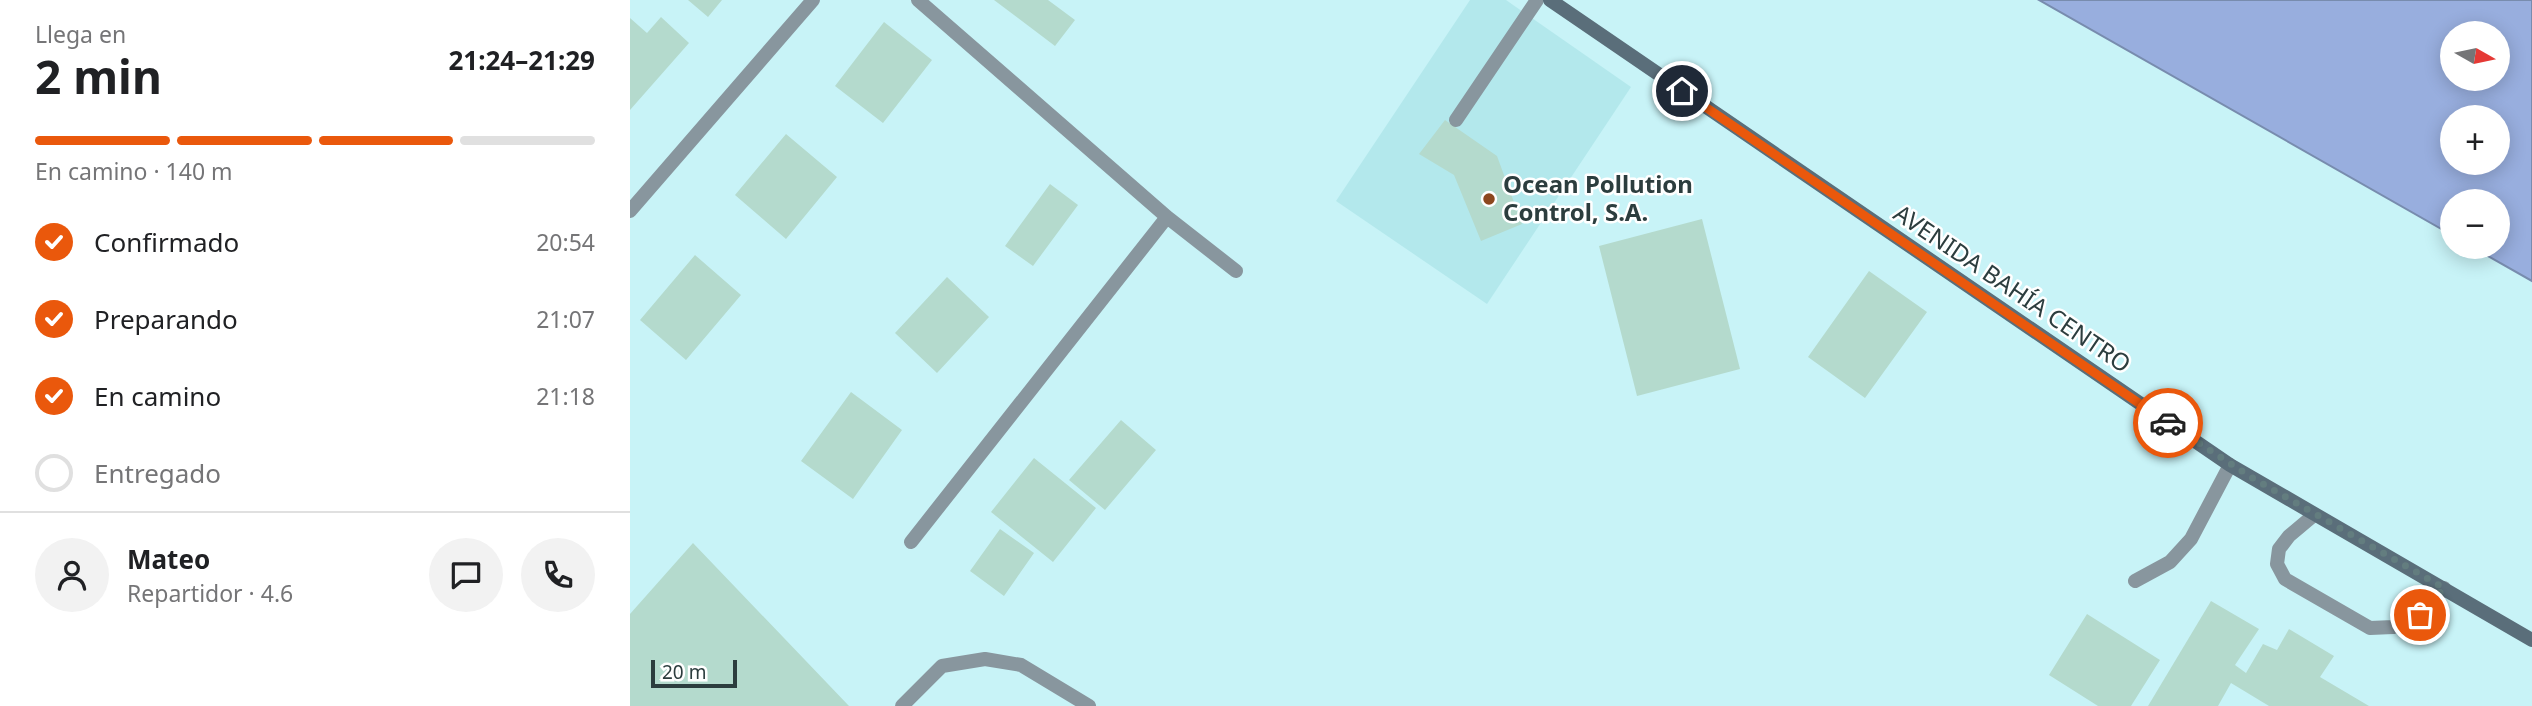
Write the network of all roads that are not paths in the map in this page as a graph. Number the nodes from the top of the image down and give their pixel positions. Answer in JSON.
{"nodes":[{"id":1,"x":813,"y":0,"type":"edge"},
{"id":2,"x":918,"y":0,"type":"edge"},
{"id":3,"x":1537,"y":0,"type":"edge"},
{"id":4,"x":1550,"y":0,"type":"edge"},
{"id":5,"x":1456,"y":120,"type":"dead end"},
{"id":6,"x":630,"y":211,"type":"edge"},
{"id":7,"x":1167,"y":217,"type":"junction"},
{"id":8,"x":1236,"y":271,"type":"dead end"},
{"id":9,"x":2230,"y":464,"type":"junction"},
{"id":10,"x":2314,"y":515,"type":"junction"},
{"id":11,"x":911,"y":542,"type":"dead end"},
{"id":12,"x":2135,"y":581,"type":"dead end"},
{"id":13,"x":2444,"y":588,"type":"junction"},
{"id":14,"x":2532,"y":640,"type":"edge"},
{"id":15,"x":902,"y":706,"type":"edge"},
{"id":16,"x":1089,"y":706,"type":"edge"}],
"edges":[{"from":1,"to":6,"type":"street"},
{"from":2,"to":7,"type":"street"},
{"from":3,"to":5,"type":"street"},
{"from":4,"to":9,"type":"main road","name":"AVENIDA BAHÍA CENTRO"},
{"from":7,"to":8,"type":"street"},
{"from":7,"to":11,"type":"street"},
{"from":9,"to":10,"type":"main road","name":"AVENIDA BAHÍA CENTRO"},
{"from":9,"to":12,"type":"street"},
{"from":10,"to":13,"type":"main road","name":"AVENIDA BAHÍA CENTRO"},
{"from":10,"to":13,"type":"street"},
{"from":13,"to":14,"type":"main road","name":"AVENIDA BAHÍA CENTRO"},
{"from":15,"to":16,"type":"street"}]}
